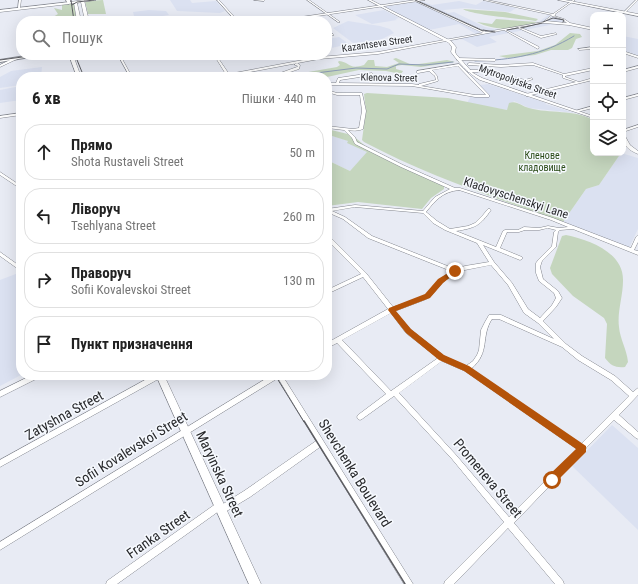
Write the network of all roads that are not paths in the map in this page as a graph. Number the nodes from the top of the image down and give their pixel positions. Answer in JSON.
{"nodes":[{"id":1,"x":20,"y":0,"type":"edge"},
{"id":2,"x":90,"y":0,"type":"edge"},
{"id":3,"x":96,"y":0,"type":"edge"},
{"id":4,"x":256,"y":0,"type":"edge"},
{"id":5,"x":264,"y":0,"type":"edge"},
{"id":6,"x":308,"y":0,"type":"edge"},
{"id":7,"x":369,"y":0,"type":"edge"},
{"id":8,"x":416,"y":0,"type":"edge"},
{"id":9,"x":423,"y":0,"type":"edge"},
{"id":10,"x":484,"y":0,"type":"edge"},
{"id":11,"x":560,"y":0,"type":"edge"},
{"id":12,"x":637,"y":0,"type":"edge"},
{"id":13,"x":83,"y":1,"type":"edge"},
{"id":14,"x":219,"y":1,"type":"edge"},
{"id":15,"x":572,"y":1,"type":"edge"},
{"id":16,"x":72,"y":2,"type":"edge"},
{"id":17,"x":381,"y":6,"type":"junction"},
{"id":18,"x":19,"y":8,"type":"junction"},
{"id":19,"x":0,"y":10,"type":"edge"},
{"id":20,"x":85,"y":11,"type":"junction"},
{"id":21,"x":77,"y":12,"type":"junction"},
{"id":22,"x":625,"y":12,"type":"joint"},
{"id":23,"x":626,"y":12,"type":"edge"},
{"id":24,"x":327,"y":14,"type":"junction"},
{"id":25,"x":554,"y":15,"type":"junction"},
{"id":26,"x":638,"y":15,"type":"edge"},
{"id":27,"x":77,"y":16,"type":"edge"},
{"id":28,"x":86,"y":16,"type":"edge"},
{"id":29,"x":232,"y":16,"type":"edge"},
{"id":30,"x":312,"y":16,"type":"edge"},
{"id":31,"x":330,"y":16,"type":"edge"},
{"id":32,"x":332,"y":18,"type":"edge"},
{"id":33,"x":338,"y":22,"type":"dead end"},
{"id":34,"x":543,"y":23,"type":"junction"},
{"id":35,"x":565,"y":23,"type":"junction"},
{"id":36,"x":519,"y":28,"type":"junction"},
{"id":37,"x":590,"y":28,"type":"edge"},
{"id":38,"x":505,"y":30,"type":"junction"},
{"id":39,"x":488,"y":33,"type":"junction"},
{"id":40,"x":556,"y":34,"type":"dead end"},
{"id":41,"x":446,"y":40,"type":"junction"},
{"id":42,"x":538,"y":48,"type":"dead end"},
{"id":43,"x":590,"y":48,"type":"edge"},
{"id":44,"x":578,"y":49,"type":"dead end"},
{"id":45,"x":626,"y":53,"type":"edge"},
{"id":46,"x":332,"y":57,"type":"edge"},
{"id":47,"x":638,"y":57,"type":"edge"},
{"id":48,"x":16,"y":58,"type":"edge"},
{"id":49,"x":16,"y":59,"type":"edge"},
{"id":50,"x":458,"y":59,"type":"junction"},
{"id":51,"x":464,"y":59,"type":"junction"},
{"id":52,"x":0,"y":60,"type":"edge"},
{"id":53,"x":6,"y":60,"type":"junction"},
{"id":54,"x":69,"y":60,"type":"edge"},
{"id":55,"x":72,"y":60,"type":"edge"},
{"id":56,"x":122,"y":60,"type":"edge"},
{"id":57,"x":218,"y":60,"type":"edge"},
{"id":58,"x":312,"y":60,"type":"edge"},
{"id":59,"x":496,"y":60,"type":"dead end"},
{"id":60,"x":296,"y":64,"type":"junction"},
{"id":61,"x":469,"y":64,"type":"junction"},
{"id":62,"x":0,"y":66,"type":"edge"},
{"id":63,"x":272,"y":67,"type":"junction"},
{"id":64,"x":638,"y":67,"type":"edge"},
{"id":65,"x":626,"y":68,"type":"edge"},
{"id":66,"x":631,"y":69,"type":"junction"},
{"id":67,"x":430,"y":70,"type":"junction"},
{"id":68,"x":469,"y":70,"type":"junction"},
{"id":69,"x":475,"y":70,"type":"junction"},
{"id":70,"x":590,"y":70,"type":"edge"},
{"id":71,"x":626,"y":70,"type":"edge"},
{"id":72,"x":248,"y":71,"type":"joint"},
{"id":73,"x":73,"y":72,"type":"edge"},
{"id":74,"x":77,"y":72,"type":"edge"},
{"id":75,"x":128,"y":72,"type":"edge"},
{"id":76,"x":226,"y":72,"type":"edge"},
{"id":77,"x":243,"y":72,"type":"edge"},
{"id":78,"x":275,"y":72,"type":"edge"},
{"id":79,"x":288,"y":72,"type":"edge"},
{"id":80,"x":418,"y":72,"type":"dead end"},
{"id":81,"x":372,"y":74,"type":"dead end"},
{"id":82,"x":564,"y":75,"type":"junction"},
{"id":83,"x":478,"y":78,"type":"junction"},
{"id":84,"x":532,"y":79,"type":"dead end"},
{"id":85,"x":590,"y":79,"type":"edge"},
{"id":86,"x":473,"y":80,"type":"junction"},
{"id":87,"x":578,"y":82,"type":"junction"},
{"id":88,"x":332,"y":84,"type":"edge"},
{"id":89,"x":337,"y":84,"type":"junction"},
{"id":90,"x":420,"y":85,"type":"junction"},
{"id":91,"x":332,"y":92,"type":"edge"},
{"id":92,"x":527,"y":95,"type":"junction"},
{"id":93,"x":638,"y":95,"type":"edge"},
{"id":94,"x":626,"y":98,"type":"edge"},
{"id":95,"x":590,"y":108,"type":"edge"},
{"id":96,"x":577,"y":111,"type":"junction"},
{"id":97,"x":16,"y":115,"type":"edge"},
{"id":98,"x":590,"y":116,"type":"edge"},
{"id":99,"x":0,"y":117,"type":"edge"},
{"id":100,"x":638,"y":126,"type":"edge"},
{"id":101,"x":332,"y":128,"type":"edge"},
{"id":102,"x":345,"y":129,"type":"junction"},
{"id":103,"x":626,"y":129,"type":"edge"},
{"id":104,"x":626,"y":142,"type":"edge"},
{"id":105,"x":638,"y":153,"type":"edge"},
{"id":106,"x":0,"y":173,"type":"edge"},
{"id":107,"x":16,"y":184,"type":"edge"},
{"id":108,"x":454,"y":189,"type":"junction"},
{"id":109,"x":332,"y":209,"type":"edge"},
{"id":110,"x":490,"y":210,"type":"dead end"},
{"id":111,"x":332,"y":212,"type":"edge"},
{"id":112,"x":424,"y":212,"type":"junction"},
{"id":113,"x":574,"y":228,"type":"junction"},
{"id":114,"x":558,"y":229,"type":"junction"},
{"id":115,"x":450,"y":230,"type":"junction"},
{"id":116,"x":638,"y":237,"type":"edge"},
{"id":117,"x":332,"y":241,"type":"edge"},
{"id":118,"x":478,"y":241,"type":"junction"},
{"id":119,"x":498,"y":248,"type":"junction"},
{"id":120,"x":632,"y":250,"type":"junction"},
{"id":121,"x":638,"y":253,"type":"edge"},
{"id":122,"x":0,"y":254,"type":"edge"},
{"id":123,"x":520,"y":258,"type":"dead end"},
{"id":124,"x":492,"y":263,"type":"junction"},
{"id":125,"x":16,"y":265,"type":"edge"},
{"id":126,"x":455,"y":271,"type":"junction"},
{"id":127,"x":364,"y":274,"type":"junction"},
{"id":128,"x":332,"y":290,"type":"edge"},
{"id":129,"x":391,"y":310,"type":"junction"},
{"id":130,"x":540,"y":321,"type":"junction"},
{"id":131,"x":338,"y":340,"type":"junction"},
{"id":132,"x":332,"y":343,"type":"edge"},
{"id":133,"x":564,"y":346,"type":"junction"},
{"id":134,"x":442,"y":358,"type":"junction"},
{"id":135,"x":467,"y":368,"type":"junction"},
{"id":136,"x":28,"y":380,"type":"edge"},
{"id":137,"x":151,"y":380,"type":"edge"},
{"id":138,"x":162,"y":380,"type":"edge"},
{"id":139,"x":270,"y":380,"type":"edge"},
{"id":140,"x":281,"y":380,"type":"edge"},
{"id":141,"x":638,"y":391,"type":"edge"},
{"id":142,"x":392,"y":393,"type":"junction"},
{"id":143,"x":0,"y":394,"type":"edge"},
{"id":144,"x":633,"y":396,"type":"junction"},
{"id":145,"x":615,"y":416,"type":"junction"},
{"id":146,"x":360,"y":417,"type":"dead end"},
{"id":147,"x":185,"y":430,"type":"junction"},
{"id":148,"x":638,"y":436,"type":"edge"},
{"id":149,"x":321,"y":442,"type":"junction"},
{"id":150,"x":582,"y":449,"type":"junction"},
{"id":151,"x":0,"y":464,"type":"edge"},
{"id":152,"x":221,"y":508,"type":"junction"},
{"id":153,"x":508,"y":523,"type":"junction"},
{"id":154,"x":0,"y":546,"type":"edge"},
{"id":155,"x":110,"y":584,"type":"edge"},
{"id":156,"x":255,"y":584,"type":"edge"},
{"id":157,"x":409,"y":584,"type":"edge"},
{"id":158,"x":448,"y":584,"type":"edge"},
{"id":159,"x":560,"y":584,"type":"edge"}],
"edges":[{"from":1,"to":18,"type":"street"},
{"from":2,"to":13,"type":"main road"},
{"from":3,"to":13,"type":"main road"},
{"from":4,"to":5,"type":"street"},
{"from":6,"to":24,"type":"street"},
{"from":7,"to":17,"type":"main road"},
{"from":8,"to":9,"type":"highway"},
{"from":8,"to":17,"type":"highway"},
{"from":8,"to":39,"type":"street"},
{"from":10,"to":25,"type":"street"},
{"from":11,"to":15,"type":"highway"},
{"from":12,"to":22,"type":"street"},
{"from":13,"to":16,"type":"highway"},
{"from":13,"to":20,"type":"highway"},
{"from":14,"to":29,"type":"street"},
{"from":15,"to":22,"type":"highway"},
{"from":15,"to":25,"type":"street","name":"Kazantseva Street"},
{"from":16,"to":18,"type":"main road"},
{"from":16,"to":21,"type":"highway"},
{"from":17,"to":24,"type":"highway"},
{"from":17,"to":41,"type":"main road"},
{"from":18,"to":19,"type":"main road"},
{"from":20,"to":21,"type":"highway"},
{"from":20,"to":28,"type":"highway"},
{"from":21,"to":27,"type":"highway"},
{"from":23,"to":26,"type":"highway"},
{"from":24,"to":30,"type":"highway"},
{"from":24,"to":31,"type":"street"},
{"from":25,"to":34,"type":"street","name":"Kazantseva Street"},
{"from":25,"to":35,"type":"street","name":"Kazantseva Street"},
{"from":32,"to":33,"type":"street"},
{"from":34,"to":35,"type":"street","name":"Kazantseva Street"},
{"from":34,"to":36,"type":"street","name":"Kazantseva Street"},
{"from":35,"to":37,"type":"street","name":"Kazantseva Street"},
{"from":36,"to":38,"type":"street","name":"Kazantseva Street"},
{"from":36,"to":40,"type":"street"},
{"from":38,"to":39,"type":"street","name":"Kazantseva Street"},
{"from":38,"to":42,"type":"street"},
{"from":39,"to":41,"type":"street","name":"Kazantseva Street"},
{"from":41,"to":46,"type":"street","name":"Kazantseva Street"},
{"from":41,"to":50,"type":"main road","name":"Mytropolytska Street"},
{"from":43,"to":44,"type":"street"},
{"from":45,"to":47,"type":"street"},
{"from":48,"to":53,"type":"main road"},
{"from":49,"to":53,"type":"main road"},
{"from":50,"to":51,"type":"street"},
{"from":50,"to":68,"type":"main road","name":"Mytropolytska Street"},
{"from":51,"to":59,"type":"street"},
{"from":51,"to":61,"type":"street"},
{"from":52,"to":53,"type":"main road"},
{"from":53,"to":62,"type":"main road"},
{"from":54,"to":73,"type":"main road"},
{"from":55,"to":74,"type":"main road"},
{"from":56,"to":75,"type":"street"},
{"from":57,"to":76,"type":"street","name":"Kazantseva Street"},
{"from":58,"to":60,"type":"street","name":"Kazantseva Street"},
{"from":60,"to":63,"type":"street","name":"Kazantseva Street"},
{"from":60,"to":79,"type":"street"},
{"from":61,"to":69,"type":"street"},
{"from":61,"to":82,"type":"street"},
{"from":63,"to":72,"type":"street","name":"Kazantseva Street"},
{"from":63,"to":78,"type":"street"},
{"from":64,"to":66,"type":"street"},
{"from":65,"to":66,"type":"street"},
{"from":66,"to":71,"type":"street"},
{"from":67,"to":80,"type":"street"},
{"from":67,"to":86,"type":"street"},
{"from":67,"to":90,"type":"street"},
{"from":68,"to":69,"type":"street"},
{"from":68,"to":83,"type":"main road","name":"Mytropolytska Street"},
{"from":69,"to":84,"type":"street"},
{"from":70,"to":82,"type":"street"},
{"from":72,"to":77,"type":"street","name":"Kazantseva Street"},
{"from":81,"to":89,"type":"street","name":"Klenova Street"},
{"from":82,"to":87,"type":"street"},
{"from":83,"to":86,"type":"street"},
{"from":83,"to":92,"type":"main road","name":"Mytropolytska Street"},
{"from":85,"to":87,"type":"street"},
{"from":86,"to":90,"type":"street","name":"Klenova Street"},
{"from":87,"to":92,"type":"street"},
{"from":88,"to":89,"type":"street","name":"Klenova Street"},
{"from":89,"to":90,"type":"street","name":"Klenova Street"},
{"from":91,"to":102,"type":"street"},
{"from":92,"to":96,"type":"main road","name":"Mytropolytska Street"},
{"from":93,"to":94,"type":"street"},
{"from":95,"to":96,"type":"street"},
{"from":96,"to":98,"type":"main road","name":"Mytropolytska Street"},
{"from":97,"to":99,"type":"street"},
{"from":100,"to":103,"type":"street"},
{"from":101,"to":102,"type":"street"},
{"from":102,"to":108,"type":"street"},
{"from":104,"to":105,"type":"main road"},
{"from":106,"to":107,"type":"street"},
{"from":108,"to":112,"type":"street","name":"Kladovyschenskyi Lane"},
{"from":108,"to":113,"type":"street","name":"Kladovyschenskyi Lane"},
{"from":109,"to":112,"type":"street"},
{"from":110,"to":115,"type":"street"},
{"from":111,"to":126,"type":"street"},
{"from":112,"to":115,"type":"street"},
{"from":113,"to":114,"type":"street"},
{"from":113,"to":120,"type":"street","name":"Kladovyschenskyi Lane"},
{"from":114,"to":119,"type":"street"},
{"from":114,"to":130,"type":"street"},
{"from":115,"to":118,"type":"street"},
{"from":116,"to":120,"type":"street"},
{"from":117,"to":127,"type":"street"},
{"from":118,"to":119,"type":"street"},
{"from":118,"to":124,"type":"street"},
{"from":119,"to":123,"type":"street"},
{"from":120,"to":121,"type":"street","name":"Kladovyschenskyi Lane"},
{"from":122,"to":125,"type":"street"},
{"from":124,"to":126,"type":"street"},
{"from":124,"to":130,"type":"street"},
{"from":126,"to":129,"type":"street"},
{"from":127,"to":128,"type":"street"},
{"from":127,"to":129,"type":"street"},
{"from":129,"to":131,"type":"street"},
{"from":129,"to":134,"type":"street"},
{"from":130,"to":133,"type":"street"},
{"from":131,"to":132,"type":"street"},
{"from":131,"to":142,"type":"street","name":"Promeneva Street"},
{"from":133,"to":135,"type":"street"},
{"from":133,"to":144,"type":"street"},
{"from":134,"to":135,"type":"street"},
{"from":134,"to":142,"type":"street"},
{"from":135,"to":150,"type":"street"},
{"from":136,"to":143,"type":"street"},
{"from":137,"to":151,"type":"street","name":"Zatyshna Street"},
{"from":138,"to":147,"type":"main road","name":"Maryinska Street"},
{"from":139,"to":147,"type":"street","name":"Sofii Kovalevskoi Street"},
{"from":140,"to":149,"type":"street","name":"Shevchenka Boulevard"},
{"from":141,"to":144,"type":"street"},
{"from":142,"to":146,"type":"street"},
{"from":142,"to":153,"type":"street","name":"Promeneva Street"},
{"from":144,"to":145,"type":"street"},
{"from":145,"to":148,"type":"street"},
{"from":145,"to":150,"type":"street"},
{"from":147,"to":152,"type":"main road","name":"Maryinska Street"},
{"from":147,"to":154,"type":"street","name":"Sofii Kovalevskoi Street"},
{"from":149,"to":152,"type":"street","name":"Franka Street"},
{"from":149,"to":157,"type":"street","name":"Shevchenka Boulevard"},
{"from":150,"to":153,"type":"street"},
{"from":152,"to":155,"type":"street","name":"Franka Street"},
{"from":152,"to":156,"type":"main road","name":"Maryinska Street"},
{"from":153,"to":158,"type":"street"},
{"from":153,"to":159,"type":"street","name":"Promeneva Street"}]}
